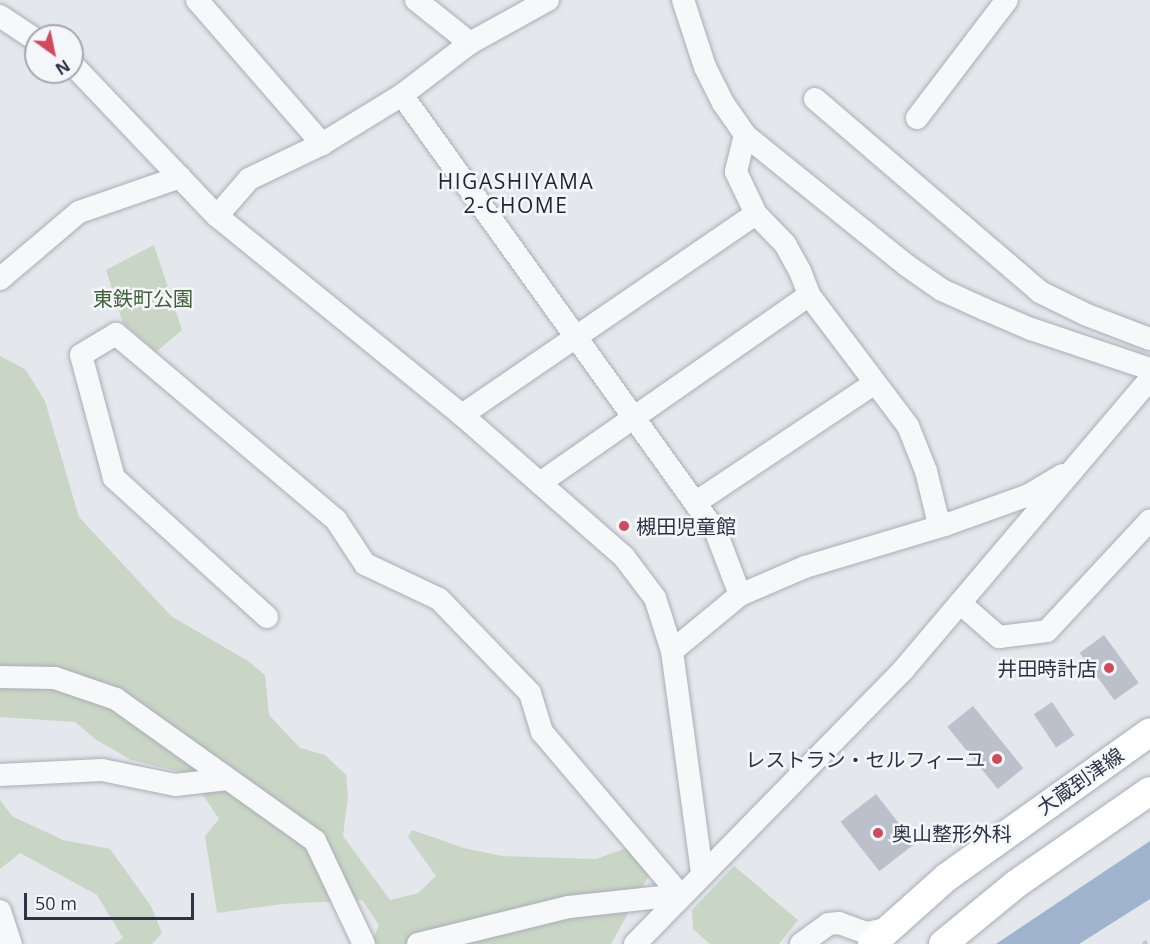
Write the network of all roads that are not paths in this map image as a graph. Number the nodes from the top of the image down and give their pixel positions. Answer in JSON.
{"nodes":[{"id":1,"x":197,"y":0,"type":"edge"},
{"id":2,"x":416,"y":0,"type":"edge"},
{"id":3,"x":683,"y":0,"type":"edge"},
{"id":4,"x":1007,"y":0,"type":"edge"},
{"id":5,"x":538,"y":2,"type":"edge"},
{"id":6,"x":0,"y":16,"type":"edge"},
{"id":7,"x":24,"y":32,"type":"edge"},
{"id":8,"x":470,"y":43,"type":"junction"},
{"id":9,"x":84,"y":77,"type":"edge"},
{"id":10,"x":402,"y":95,"type":"junction"},
{"id":11,"x":815,"y":99,"type":"dead end"},
{"id":12,"x":917,"y":118,"type":"dead end"},
{"id":13,"x":744,"y":135,"type":"junction"},
{"id":14,"x":322,"y":144,"type":"junction"},
{"id":15,"x":180,"y":177,"type":"junction"},
{"id":16,"x":756,"y":214,"type":"junction"},
{"id":17,"x":217,"y":216,"type":"junction"},
{"id":18,"x":0,"y":279,"type":"edge"},
{"id":19,"x":809,"y":295,"type":"junction"},
{"id":20,"x":576,"y":339,"type":"junction"},
{"id":21,"x":1150,"y":339,"type":"edge"},
{"id":22,"x":1150,"y":369,"type":"edge"},
{"id":23,"x":1150,"y":379,"type":"edge"},
{"id":24,"x":875,"y":383,"type":"junction"},
{"id":25,"x":462,"y":415,"type":"junction"},
{"id":26,"x":633,"y":417,"type":"junction"},
{"id":27,"x":1080,"y":464,"type":"junction"},
{"id":28,"x":540,"y":483,"type":"junction"},
{"id":29,"x":695,"y":502,"type":"junction"},
{"id":30,"x":1150,"y":520,"type":"edge"},
{"id":31,"x":945,"y":525,"type":"junction"},
{"id":32,"x":740,"y":595,"type":"junction"},
{"id":33,"x":960,"y":603,"type":"junction"},
{"id":34,"x":267,"y":617,"type":"dead end"},
{"id":35,"x":672,"y":651,"type":"junction"},
{"id":36,"x":0,"y":677,"type":"edge"},
{"id":37,"x":1150,"y":732,"type":"edge"},
{"id":38,"x":0,"y":775,"type":"edge"},
{"id":39,"x":228,"y":778,"type":"junction"},
{"id":40,"x":1150,"y":791,"type":"edge"},
{"id":41,"x":702,"y":873,"type":"junction"},
{"id":42,"x":680,"y":895,"type":"junction"},
{"id":43,"x":0,"y":911,"type":"edge"},
{"id":44,"x":820,"y":929,"type":"junction"},
{"id":45,"x":879,"y":937,"type":"edge"},
{"id":46,"x":648,"y":940,"type":"edge"},
{"id":47,"x":11,"y":944,"type":"edge"},
{"id":48,"x":364,"y":944,"type":"edge"},
{"id":49,"x":418,"y":944,"type":"edge"},
{"id":50,"x":801,"y":944,"type":"edge"},
{"id":51,"x":845,"y":944,"type":"edge"},
{"id":52,"x":943,"y":944,"type":"edge"}],
"edges":[{"from":1,"to":14,"type":"street"},
{"from":2,"to":8,"type":"street"},
{"from":3,"to":13,"type":"street"},
{"from":4,"to":12,"type":"street"},
{"from":5,"to":8,"type":"street"},
{"from":6,"to":7,"type":"street"},
{"from":8,"to":10,"type":"street"},
{"from":9,"to":15,"type":"street"},
{"from":10,"to":14,"type":"street"},
{"from":10,"to":20,"type":"street"},
{"from":11,"to":21,"type":"street"},
{"from":13,"to":16,"type":"street"},
{"from":13,"to":22,"type":"street"},
{"from":14,"to":17,"type":"street"},
{"from":15,"to":17,"type":"street"},
{"from":15,"to":18,"type":"street"},
{"from":16,"to":19,"type":"street"},
{"from":16,"to":20,"type":"street"},
{"from":17,"to":25,"type":"street"},
{"from":19,"to":24,"type":"street"},
{"from":19,"to":26,"type":"street"},
{"from":20,"to":25,"type":"street"},
{"from":20,"to":26,"type":"street"},
{"from":23,"to":27,"type":"street"},
{"from":24,"to":29,"type":"street"},
{"from":24,"to":31,"type":"street"},
{"from":25,"to":28,"type":"street"},
{"from":26,"to":28,"type":"street"},
{"from":26,"to":29,"type":"street"},
{"from":27,"to":31,"type":"street"},
{"from":27,"to":33,"type":"street"},
{"from":28,"to":35,"type":"street"},
{"from":29,"to":32,"type":"street"},
{"from":30,"to":33,"type":"street"},
{"from":31,"to":32,"type":"street"},
{"from":32,"to":35,"type":"street"},
{"from":33,"to":41,"type":"street"},
{"from":34,"to":42,"type":"street"},
{"from":35,"to":41,"type":"street"},
{"from":36,"to":39,"type":"street"},
{"from":37,"to":45,"type":"main road","name":"大蔵到津線"},
{"from":38,"to":39,"type":"street"},
{"from":39,"to":48,"type":"street"},
{"from":40,"to":52,"type":"main road"},
{"from":41,"to":42,"type":"street"},
{"from":42,"to":46,"type":"street"},
{"from":42,"to":49,"type":"street"},
{"from":43,"to":47,"type":"street"},
{"from":44,"to":45,"type":"street"},
{"from":44,"to":50,"type":"street"},
{"from":44,"to":51,"type":"street"}]}
